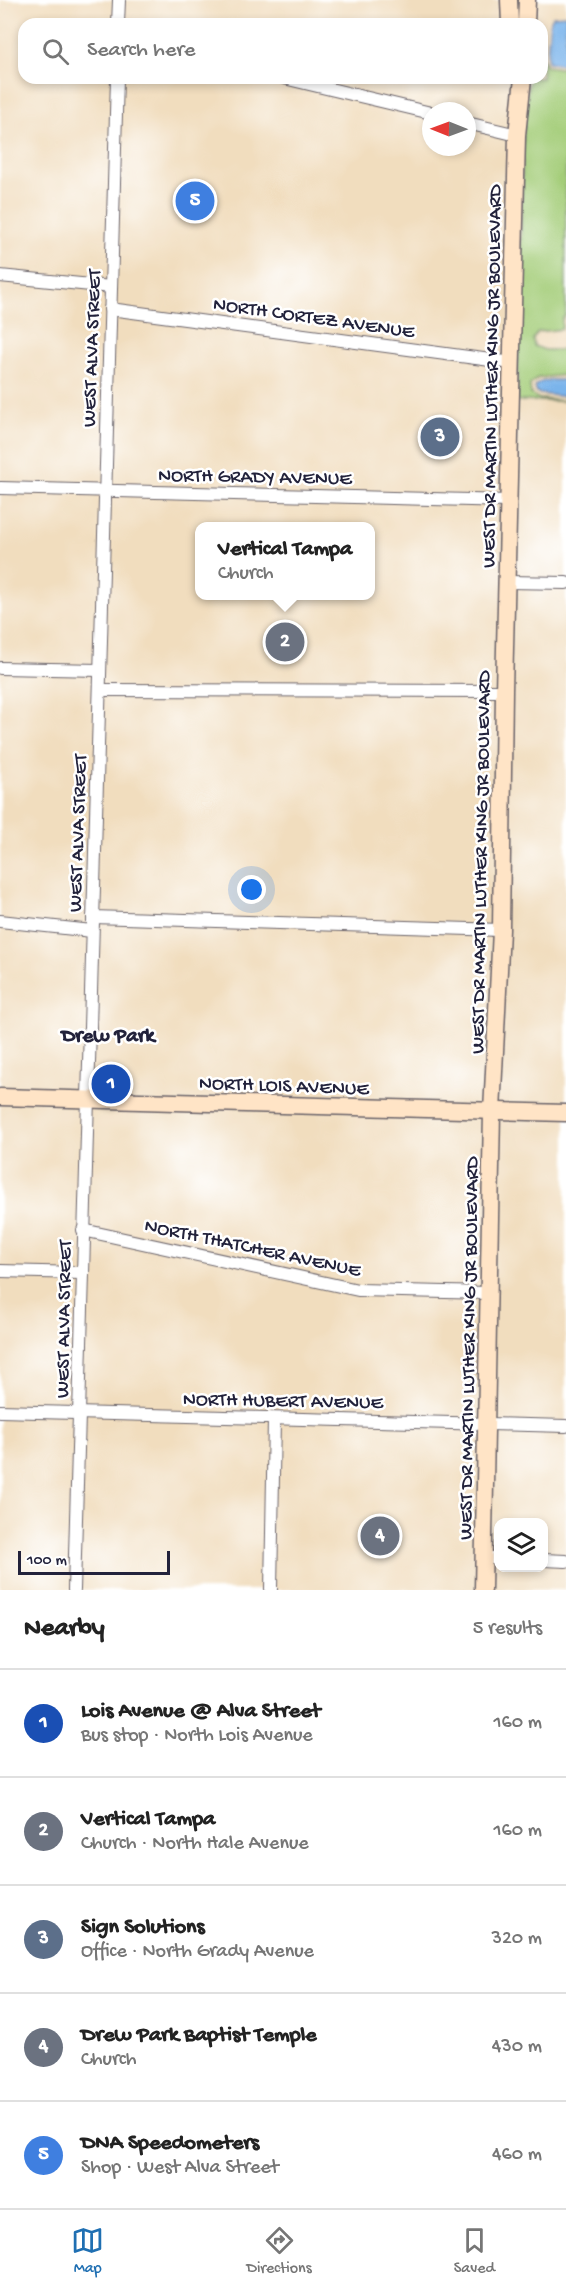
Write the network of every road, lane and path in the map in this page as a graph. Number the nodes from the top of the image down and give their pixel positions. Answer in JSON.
{"nodes":[{"id":1,"x":119,"y":0,"type":"edge"},
{"id":2,"x":509,"y":0,"type":"edge"},
{"id":3,"x":527,"y":0,"type":"edge"},
{"id":4,"x":118,"y":18,"type":"edge"},
{"id":5,"x":510,"y":18,"type":"edge"},
{"id":6,"x":526,"y":18,"type":"edge"},
{"id":7,"x":117,"y":84,"type":"edge"},
{"id":8,"x":309,"y":84,"type":"edge"},
{"id":9,"x":513,"y":84,"type":"edge"},
{"id":10,"x":522,"y":84,"type":"edge"},
{"id":11,"x":422,"y":111,"type":"edge"},
{"id":12,"x":476,"y":125,"type":"edge"},
{"id":13,"x":517,"y":135,"type":"junction"},
{"id":14,"x":0,"y":276,"type":"edge"},
{"id":15,"x":111,"y":287,"type":"junction"},
{"id":16,"x":110,"y":309,"type":"junction"},
{"id":17,"x":513,"y":363,"type":"junction"},
{"id":18,"x":0,"y":488,"type":"edge"},
{"id":19,"x":105,"y":491,"type":"junction"},
{"id":20,"x":509,"y":501,"type":"junction"},
{"id":21,"x":507,"y":582,"type":"junction"},
{"id":22,"x":566,"y":583,"type":"edge"},
{"id":23,"x":0,"y":668,"type":"edge"},
{"id":24,"x":100,"y":670,"type":"junction"},
{"id":25,"x":100,"y":690,"type":"junction"},
{"id":26,"x":504,"y":691,"type":"junction"},
{"id":27,"x":93,"y":917,"type":"junction"},
{"id":28,"x":0,"y":921,"type":"edge"},
{"id":29,"x":501,"y":930,"type":"junction"},
{"id":30,"x":92,"y":931,"type":"junction"},
{"id":31,"x":0,"y":1097,"type":"edge"},
{"id":32,"x":87,"y":1100,"type":"junction"},
{"id":33,"x":492,"y":1112,"type":"junction"},
{"id":34,"x":566,"y":1113,"type":"edge"},
{"id":35,"x":83,"y":1230,"type":"junction"},
{"id":36,"x":0,"y":1271,"type":"edge"},
{"id":37,"x":82,"y":1273,"type":"junction"},
{"id":38,"x":489,"y":1293,"type":"junction"},
{"id":39,"x":0,"y":1411,"type":"edge"},
{"id":40,"x":79,"y":1414,"type":"junction"},
{"id":41,"x":274,"y":1419,"type":"junction"},
{"id":42,"x":486,"y":1424,"type":"junction"},
{"id":43,"x":566,"y":1426,"type":"edge"},
{"id":44,"x":491,"y":1558,"type":"edge"},
{"id":45,"x":548,"y":1560,"type":"edge"},
{"id":46,"x":566,"y":1561,"type":"edge"},
{"id":47,"x":74,"y":1590,"type":"edge"},
{"id":48,"x":271,"y":1590,"type":"edge"},
{"id":49,"x":483,"y":1590,"type":"edge"}],
"edges":[{"from":1,"to":4,"type":"street"},
{"from":2,"to":5,"type":"street"},
{"from":3,"to":6,"type":"street"},
{"from":7,"to":15,"type":"street","name":"WEST ALVA STREET"},
{"from":8,"to":11,"type":"street"},
{"from":9,"to":13,"type":"street","name":"WEST DR MARTIN LUTHER KING JR BOULEVARD"},
{"from":10,"to":13,"type":"street","name":"WEST DR MARTIN LUTHER KING JR BOULEVARD"},
{"from":12,"to":13,"type":"street"},
{"from":13,"to":17,"type":"street","name":"WEST DR MARTIN LUTHER KING JR BOULEVARD"},
{"from":14,"to":15,"type":"street"},
{"from":15,"to":16,"type":"street","name":"WEST ALVA STREET"},
{"from":16,"to":17,"type":"street","name":"NORTH CORTEZ AVENUE"},
{"from":16,"to":19,"type":"street","name":"WEST ALVA STREET"},
{"from":17,"to":20,"type":"street","name":"WEST DR MARTIN LUTHER KING JR BOULEVARD"},
{"from":18,"to":19,"type":"street","name":"NORTH GRADY AVENUE"},
{"from":19,"to":20,"type":"street","name":"NORTH GRADY AVENUE"},
{"from":19,"to":24,"type":"street","name":"WEST ALVA STREET"},
{"from":20,"to":21,"type":"street","name":"WEST DR MARTIN LUTHER KING JR BOULEVARD"},
{"from":21,"to":22,"type":"street"},
{"from":21,"to":26,"type":"street","name":"WEST DR MARTIN LUTHER KING JR BOULEVARD"},
{"from":23,"to":24,"type":"street"},
{"from":24,"to":25,"type":"street","name":"WEST ALVA STREET"},
{"from":25,"to":26,"type":"street"},
{"from":25,"to":27,"type":"street","name":"WEST ALVA STREET"},
{"from":26,"to":29,"type":"street","name":"WEST DR MARTIN LUTHER KING JR BOULEVARD"},
{"from":27,"to":29,"type":"street"},
{"from":27,"to":30,"type":"street","name":"WEST ALVA STREET"},
{"from":28,"to":30,"type":"street"},
{"from":29,"to":33,"type":"street","name":"WEST DR MARTIN LUTHER KING JR BOULEVARD"},
{"from":30,"to":32,"type":"street","name":"WEST ALVA STREET"},
{"from":31,"to":32,"type":"street","name":"NORTH LOIS AVENUE"},
{"from":32,"to":33,"type":"street","name":"NORTH LOIS AVENUE"},
{"from":32,"to":35,"type":"street","name":"WEST ALVA STREET"},
{"from":33,"to":34,"type":"street","name":"NORTH LOIS AVENUE"},
{"from":33,"to":38,"type":"street","name":"WEST DR MARTIN LUTHER KING JR BOULEVARD"},
{"from":35,"to":37,"type":"street","name":"WEST ALVA STREET"},
{"from":35,"to":38,"type":"street","name":"NORTH THATCHER AVENUE"},
{"from":36,"to":37,"type":"street"},
{"from":37,"to":40,"type":"street","name":"WEST ALVA STREET"},
{"from":38,"to":42,"type":"street","name":"WEST DR MARTIN LUTHER KING JR BOULEVARD"},
{"from":39,"to":40,"type":"street","name":"NORTH HUBERT AVENUE"},
{"from":40,"to":41,"type":"street","name":"NORTH HUBERT AVENUE"},
{"from":40,"to":47,"type":"street","name":"WEST ALVA STREET"},
{"from":41,"to":42,"type":"street","name":"NORTH HUBERT AVENUE"},
{"from":41,"to":48,"type":"street"},
{"from":42,"to":43,"type":"street","name":"NORTH HUBERT AVENUE"},
{"from":42,"to":44,"type":"street","name":"WEST DR MARTIN LUTHER KING JR BOULEVARD"},
{"from":44,"to":49,"type":"street","name":"WEST DR MARTIN LUTHER KING JR BOULEVARD"},
{"from":45,"to":46,"type":"street"}]}
